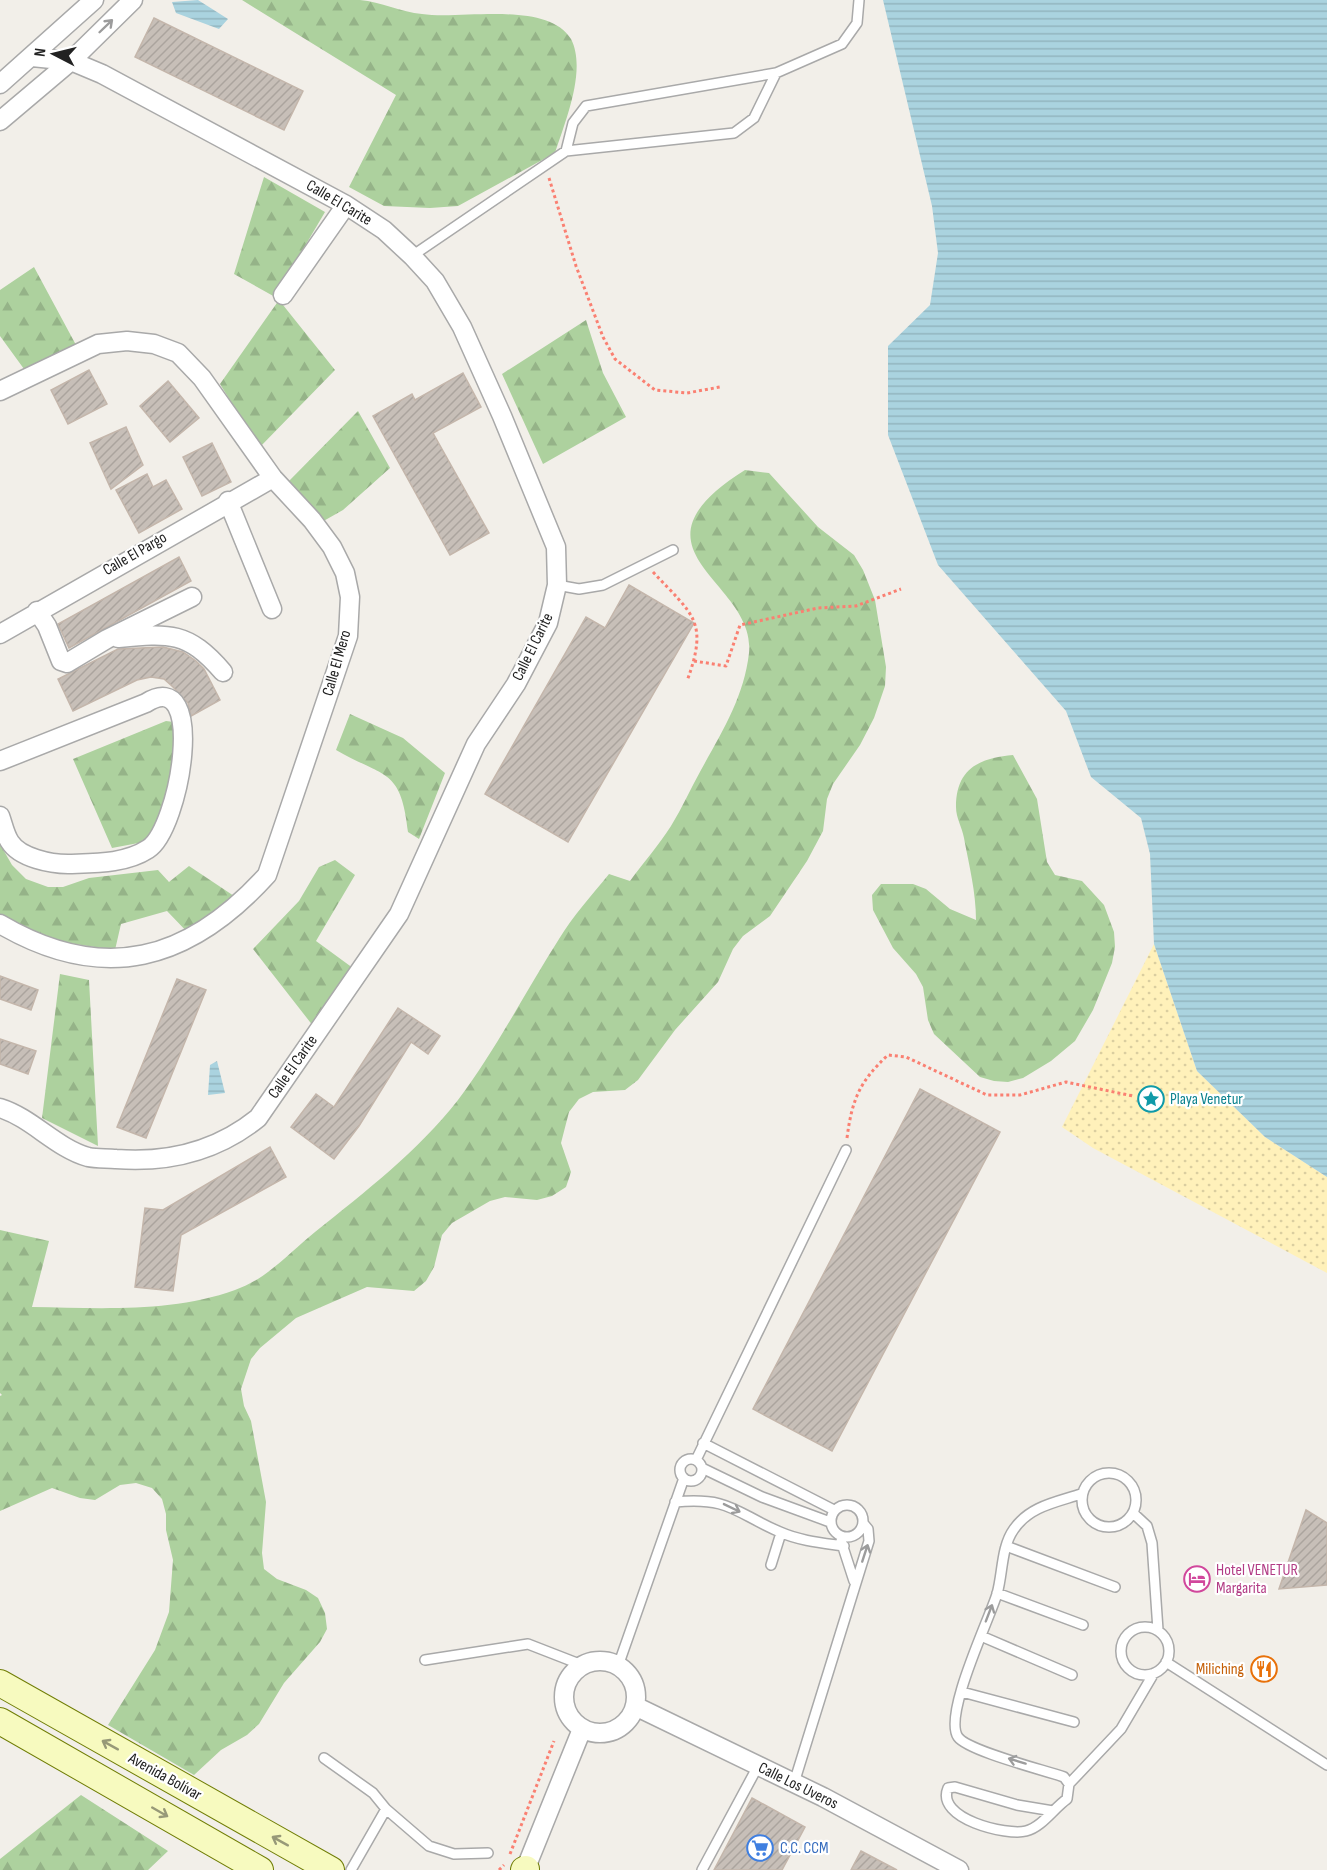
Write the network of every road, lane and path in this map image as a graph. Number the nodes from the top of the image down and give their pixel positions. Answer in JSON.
{"nodes":[{"id":1,"x":94,"y":0,"type":"edge"},
{"id":2,"x":133,"y":0,"type":"edge"},
{"id":3,"x":859,"y":0,"type":"edge"},
{"id":4,"x":32,"y":57,"type":"junction"},
{"id":5,"x":71,"y":61,"type":"junction"},
{"id":6,"x":776,"y":73,"type":"junction"},
{"id":7,"x":0,"y":84,"type":"edge"},
{"id":8,"x":0,"y":121,"type":"edge"},
{"id":9,"x":566,"y":151,"type":"junction"},
{"id":10,"x":544,"y":166,"type":"junction"},
{"id":11,"x":346,"y":205,"type":"junction"},
{"id":12,"x":412,"y":255,"type":"junction"},
{"id":13,"x":282,"y":295,"type":"dead end"},
{"id":14,"x":720,"y":387,"type":"dead end"},
{"id":15,"x":0,"y":391,"type":"edge"},
{"id":16,"x":273,"y":478,"type":"junction"},
{"id":17,"x":228,"y":501,"type":"junction"},
{"id":18,"x":673,"y":550,"type":"dead end"},
{"id":19,"x":645,"y":564,"type":"junction"},
{"id":20,"x":557,"y":585,"type":"junction"},
{"id":21,"x":901,"y":589,"type":"dead end"},
{"id":22,"x":192,"y":597,"type":"dead end"},
{"id":23,"x":272,"y":609,"type":"dead end"},
{"id":24,"x":37,"y":611,"type":"junction"},
{"id":25,"x":0,"y":634,"type":"edge"},
{"id":26,"x":107,"y":639,"type":"junction"},
{"id":27,"x":694,"y":661,"type":"junction"},
{"id":28,"x":223,"y":672,"type":"dead end"},
{"id":29,"x":687,"y":681,"type":"dead end"},
{"id":30,"x":0,"y":761,"type":"edge"},
{"id":31,"x":0,"y":816,"type":"edge"},
{"id":32,"x":0,"y":924,"type":"edge"},
{"id":33,"x":1133,"y":1096,"type":"dead end"},
{"id":34,"x":0,"y":1108,"type":"edge"},
{"id":35,"x":846,"y":1150,"type":"joint"},
{"id":36,"x":703,"y":1443,"type":"junction"},
{"id":37,"x":699,"y":1464,"type":"junction"},
{"id":38,"x":684,"y":1478,"type":"junction"},
{"id":39,"x":1081,"y":1494,"type":"junction"},
{"id":40,"x":675,"y":1502,"type":"junction"},
{"id":41,"x":834,"y":1510,"type":"junction"},
{"id":42,"x":1133,"y":1513,"type":"junction"},
{"id":43,"x":830,"y":1522,"type":"junction"},
{"id":44,"x":863,"y":1523,"type":"junction"},
{"id":45,"x":781,"y":1533,"type":"junction"},
{"id":46,"x":837,"y":1534,"type":"junction"},
{"id":47,"x":844,"y":1546,"type":"junction"},
{"id":48,"x":1006,"y":1546,"type":"junction"},
{"id":49,"x":771,"y":1565,"type":"dead end"},
{"id":50,"x":855,"y":1584,"type":"junction"},
{"id":51,"x":1114,"y":1587,"type":"dead end"},
{"id":52,"x":997,"y":1593,"type":"junction"},
{"id":53,"x":1083,"y":1625,"type":"dead end"},
{"id":54,"x":1158,"y":1630,"type":"junction"},
{"id":55,"x":981,"y":1636,"type":"junction"},
{"id":56,"x":425,"y":1660,"type":"dead end"},
{"id":57,"x":1166,"y":1662,"type":"junction"},
{"id":58,"x":582,"y":1665,"type":"junction"},
{"id":59,"x":618,"y":1666,"type":"junction"},
{"id":60,"x":1154,"y":1673,"type":"junction"},
{"id":61,"x":1072,"y":1675,"type":"dead end"},
{"id":62,"x":0,"y":1683,"type":"edge"},
{"id":63,"x":962,"y":1692,"type":"junction"},
{"id":64,"x":635,"y":1706,"type":"junction"},
{"id":65,"x":0,"y":1720,"type":"edge"},
{"id":66,"x":1074,"y":1722,"type":"dead end"},
{"id":67,"x":582,"y":1729,"type":"junction"},
{"id":68,"x":554,"y":1741,"type":"dead end"},
{"id":69,"x":324,"y":1758,"type":"dead end"},
{"id":70,"x":1327,"y":1765,"type":"edge"},
{"id":71,"x":758,"y":1766,"type":"junction"},
{"id":72,"x":794,"y":1783,"type":"junction"},
{"id":73,"x":1069,"y":1785,"type":"junction"},
{"id":74,"x":386,"y":1809,"type":"junction"},
{"id":75,"x":1053,"y":1811,"type":"junction"},
{"id":76,"x":488,"y":1853,"type":"dead end"},
{"id":77,"x":931,"y":1864,"type":"edge"},
{"id":78,"x":260,"y":1870,"type":"edge"},
{"id":79,"x":330,"y":1870,"type":"edge"},
{"id":80,"x":351,"y":1870,"type":"edge"},
{"id":81,"x":499,"y":1870,"type":"edge"},
{"id":82,"x":525,"y":1870,"type":"edge"},
{"id":83,"x":702,"y":1870,"type":"edge"},
{"id":84,"x":959,"y":1870,"type":"edge"}],
"edges":[{"from":1,"to":4,"type":"street"},
{"from":5,"to":2,"type":"street","one_way":true},
{"from":3,"to":6,"type":"lane"},
{"from":4,"to":5,"type":"street","name":"Calle El Carite"},
{"from":4,"to":7,"type":"street"},
{"from":5,"to":8,"type":"street"},
{"from":5,"to":11,"type":"street","name":"Calle El Carite"},
{"from":6,"to":9,"type":"lane"},
{"from":6,"to":9,"type":"lane"},
{"from":9,"to":10,"type":"lane"},
{"from":10,"to":12,"type":"lane"},
{"from":10,"to":14,"type":"path"},
{"from":11,"to":12,"type":"street","name":"Calle El Carite"},
{"from":11,"to":13,"type":"street"},
{"from":12,"to":20,"type":"street","name":"Calle El Carite"},
{"from":15,"to":16,"type":"street","name":"Calle El Mero"},
{"from":16,"to":17,"type":"street","name":"Calle El Pargo"},
{"from":16,"to":32,"type":"street","name":"Calle El Mero"},
{"from":17,"to":23,"type":"street"},
{"from":17,"to":24,"type":"street","name":"Calle El Pargo"},
{"from":18,"to":19,"type":"lane"},
{"from":19,"to":20,"type":"lane"},
{"from":19,"to":27,"type":"path"},
{"from":20,"to":34,"type":"street","name":"Calle El Carite"},
{"from":21,"to":27,"type":"path"},
{"from":22,"to":26,"type":"street"},
{"from":24,"to":25,"type":"street","name":"Calle El Pargo"},
{"from":24,"to":26,"type":"street"},
{"from":26,"to":28,"type":"street"},
{"from":27,"to":29,"type":"path"},
{"from":30,"to":31,"type":"street"},
{"from":33,"to":35,"type":"path"},
{"from":35,"to":36,"type":"lane"},
{"from":36,"to":37,"type":"lane"},
{"from":36,"to":41,"type":"lane"},
{"from":37,"to":38,"type":"lane"},
{"from":37,"to":38,"type":"lane"},
{"from":37,"to":43,"type":"lane"},
{"from":38,"to":40,"type":"lane"},
{"from":39,"to":42,"type":"lane"},
{"from":39,"to":42,"type":"lane"},
{"from":39,"to":48,"type":"lane"},
{"from":40,"to":45,"type":"lane","one_way":true},
{"from":40,"to":59,"type":"lane"},
{"from":41,"to":43,"type":"lane"},
{"from":41,"to":44,"type":"lane"},
{"from":42,"to":54,"type":"lane"},
{"from":43,"to":46,"type":"lane"},
{"from":44,"to":46,"type":"lane"},
{"from":50,"to":44,"type":"lane","one_way":true},
{"from":45,"to":47,"type":"lane"},
{"from":45,"to":49,"type":"lane"},
{"from":46,"to":47,"type":"lane"},
{"from":47,"to":50,"type":"lane"},
{"from":48,"to":51,"type":"lane"},
{"from":48,"to":52,"type":"lane"},
{"from":50,"to":72,"type":"lane"},
{"from":52,"to":53,"type":"lane"},
{"from":55,"to":52,"type":"lane","one_way":true},
{"from":54,"to":57,"type":"lane"},
{"from":54,"to":60,"type":"lane"},
{"from":55,"to":61,"type":"lane"},
{"from":55,"to":63,"type":"lane"},
{"from":56,"to":58,"type":"lane"},
{"from":57,"to":60,"type":"lane"},
{"from":57,"to":70,"type":"lane"},
{"from":58,"to":59,"type":"street"},
{"from":58,"to":67,"type":"street"},
{"from":59,"to":64,"type":"street"},
{"from":60,"to":73,"type":"lane"},
{"from":79,"to":62,"type":"street","name":"Avenida Bolívar","one_way":true},
{"from":63,"to":66,"type":"lane"},
{"from":73,"to":63,"type":"lane","one_way":true},
{"from":64,"to":67,"type":"street"},
{"from":64,"to":71,"type":"street","name":"Calle Los Uveros"},
{"from":65,"to":78,"type":"street","name":"Avenida Bolívar","one_way":true},
{"from":67,"to":82,"type":"street"},
{"from":68,"to":81,"type":"path"},
{"from":69,"to":74,"type":"lane"},
{"from":71,"to":72,"type":"street","name":"Calle Los Uveros"},
{"from":71,"to":83,"type":"lane"},
{"from":72,"to":77,"type":"street","name":"Calle Los Uveros"},
{"from":73,"to":75,"type":"lane"},
{"from":74,"to":76,"type":"lane"},
{"from":74,"to":80,"type":"lane"},
{"from":75,"to":75,"type":"lane"},
{"from":77,"to":84,"type":"street","name":"Calle Los Uveros"}]}
